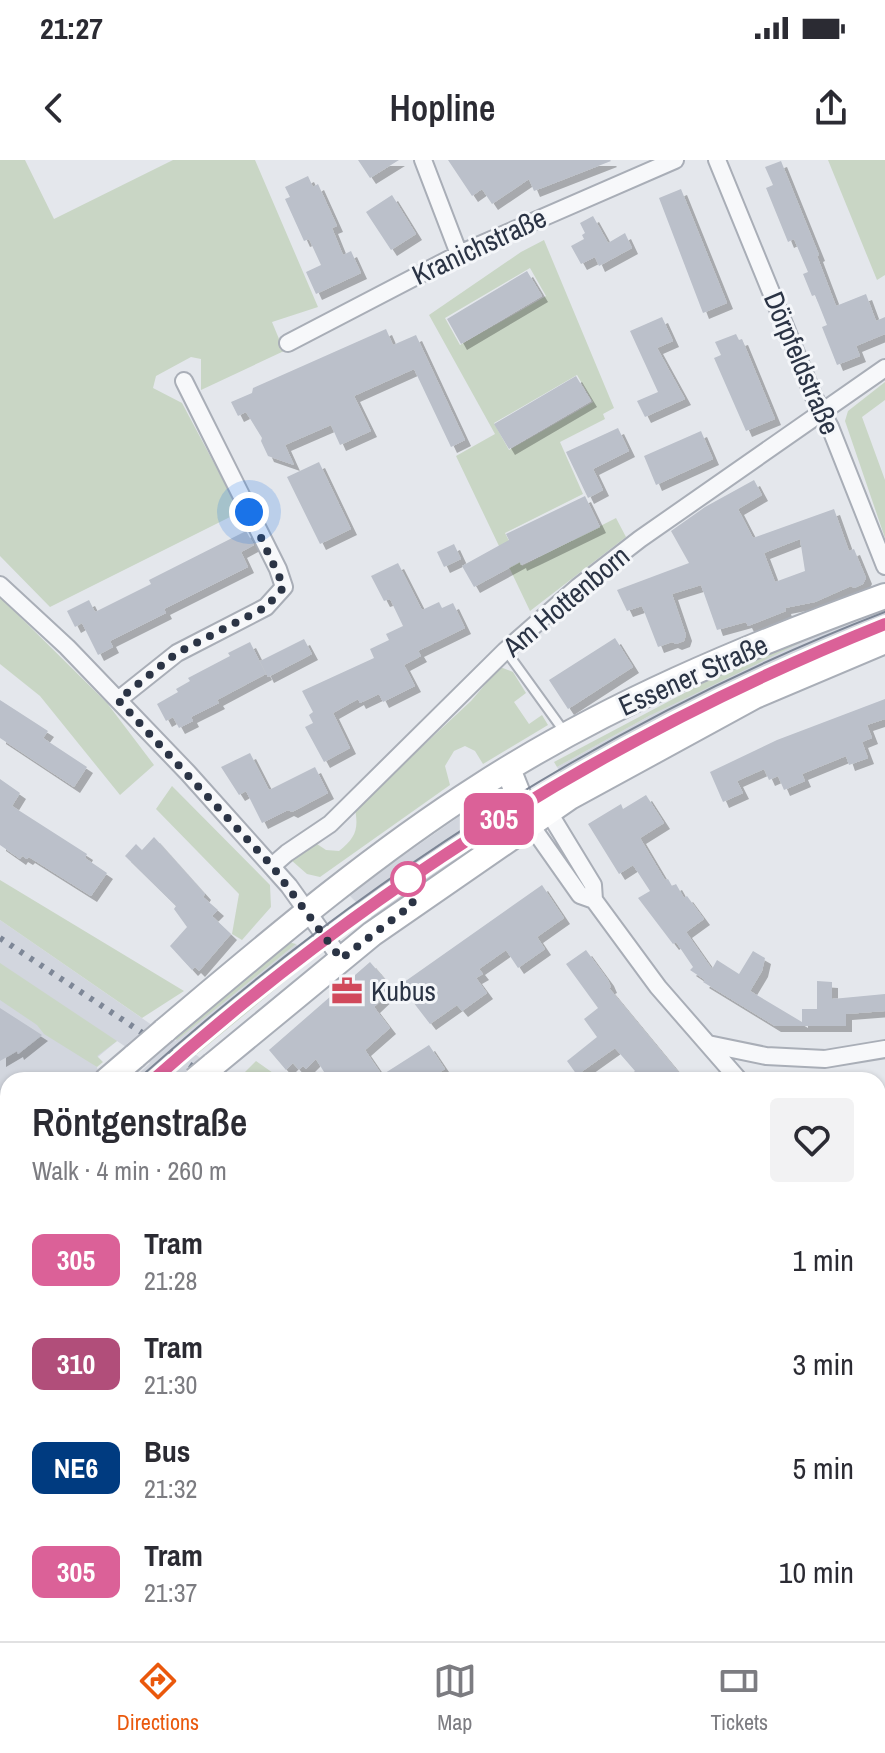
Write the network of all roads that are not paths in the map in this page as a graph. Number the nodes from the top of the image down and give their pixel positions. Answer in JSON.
{"nodes":[{"id":1,"x":423,"y":160,"type":"edge"},
{"id":2,"x":675,"y":160,"type":"edge"},
{"id":3,"x":717,"y":160,"type":"edge"},
{"id":4,"x":459,"y":254,"type":"junction"},
{"id":5,"x":288,"y":343,"type":"dead end"},
{"id":6,"x":885,"y":368,"type":"edge"},
{"id":7,"x":184,"y":381,"type":"dead end"},
{"id":8,"x":823,"y":413,"type":"junction"},
{"id":9,"x":885,"y":566,"type":"edge"},
{"id":10,"x":0,"y":585,"type":"edge"},
{"id":11,"x":885,"y":596,"type":"edge"},
{"id":12,"x":885,"y":641,"type":"edge"},
{"id":13,"x":505,"y":651,"type":"junction"},
{"id":14,"x":118,"y":700,"type":"junction"},
{"id":15,"x":567,"y":735,"type":"junction"},
{"id":16,"x":508,"y":769,"type":"junction"},
{"id":17,"x":539,"y":818,"type":"junction"},
{"id":18,"x":272,"y":866,"type":"junction"},
{"id":19,"x":307,"y":913,"type":"junction"},
{"id":20,"x":341,"y":959,"type":"junction"},
{"id":21,"x":708,"y":1044,"type":"junction"},
{"id":22,"x":885,"y":1049,"type":"edge"},
{"id":23,"x":116,"y":1072,"type":"edge"},
{"id":24,"x":204,"y":1072,"type":"edge"},
{"id":25,"x":732,"y":1072,"type":"edge"}],
"edges":[{"from":1,"to":4,"type":"street"},
{"from":2,"to":4,"type":"street","name":"Kranichstraße"},
{"from":3,"to":8,"type":"street","name":"Dörpfeldstraße"},
{"from":4,"to":5,"type":"street","name":"Kranichstraße"},
{"from":6,"to":8,"type":"street","name":"Am Hottenborn"},
{"from":7,"to":14,"type":"street"},
{"from":8,"to":9,"type":"street","name":"Dörpfeldstraße"},
{"from":8,"to":13,"type":"street","name":"Am Hottenborn"},
{"from":10,"to":14,"type":"street"},
{"from":11,"to":15,"type":"main road","name":"Essener Straße"},
{"from":12,"to":17,"type":"main road","name":"Essener Straße"},
{"from":13,"to":15,"type":"lane"},
{"from":13,"to":18,"type":"street","name":"Am Hottenborn"},
{"from":14,"to":18,"type":"street"},
{"from":15,"to":16,"type":"main road","name":"Essener Straße"},
{"from":16,"to":17,"type":"main road"},
{"from":16,"to":19,"type":"main road","name":"Essener Straße"},
{"from":17,"to":20,"type":"main road","name":"Essener Straße"},
{"from":17,"to":21,"type":"street"},
{"from":18,"to":19,"type":"street"},
{"from":19,"to":20,"type":"street"},
{"from":19,"to":23,"type":"main road","name":"Essener Straße","bridge":true},
{"from":20,"to":24,"type":"main road","name":"Essener Straße"},
{"from":21,"to":22,"type":"street"},
{"from":21,"to":25,"type":"street"}]}
